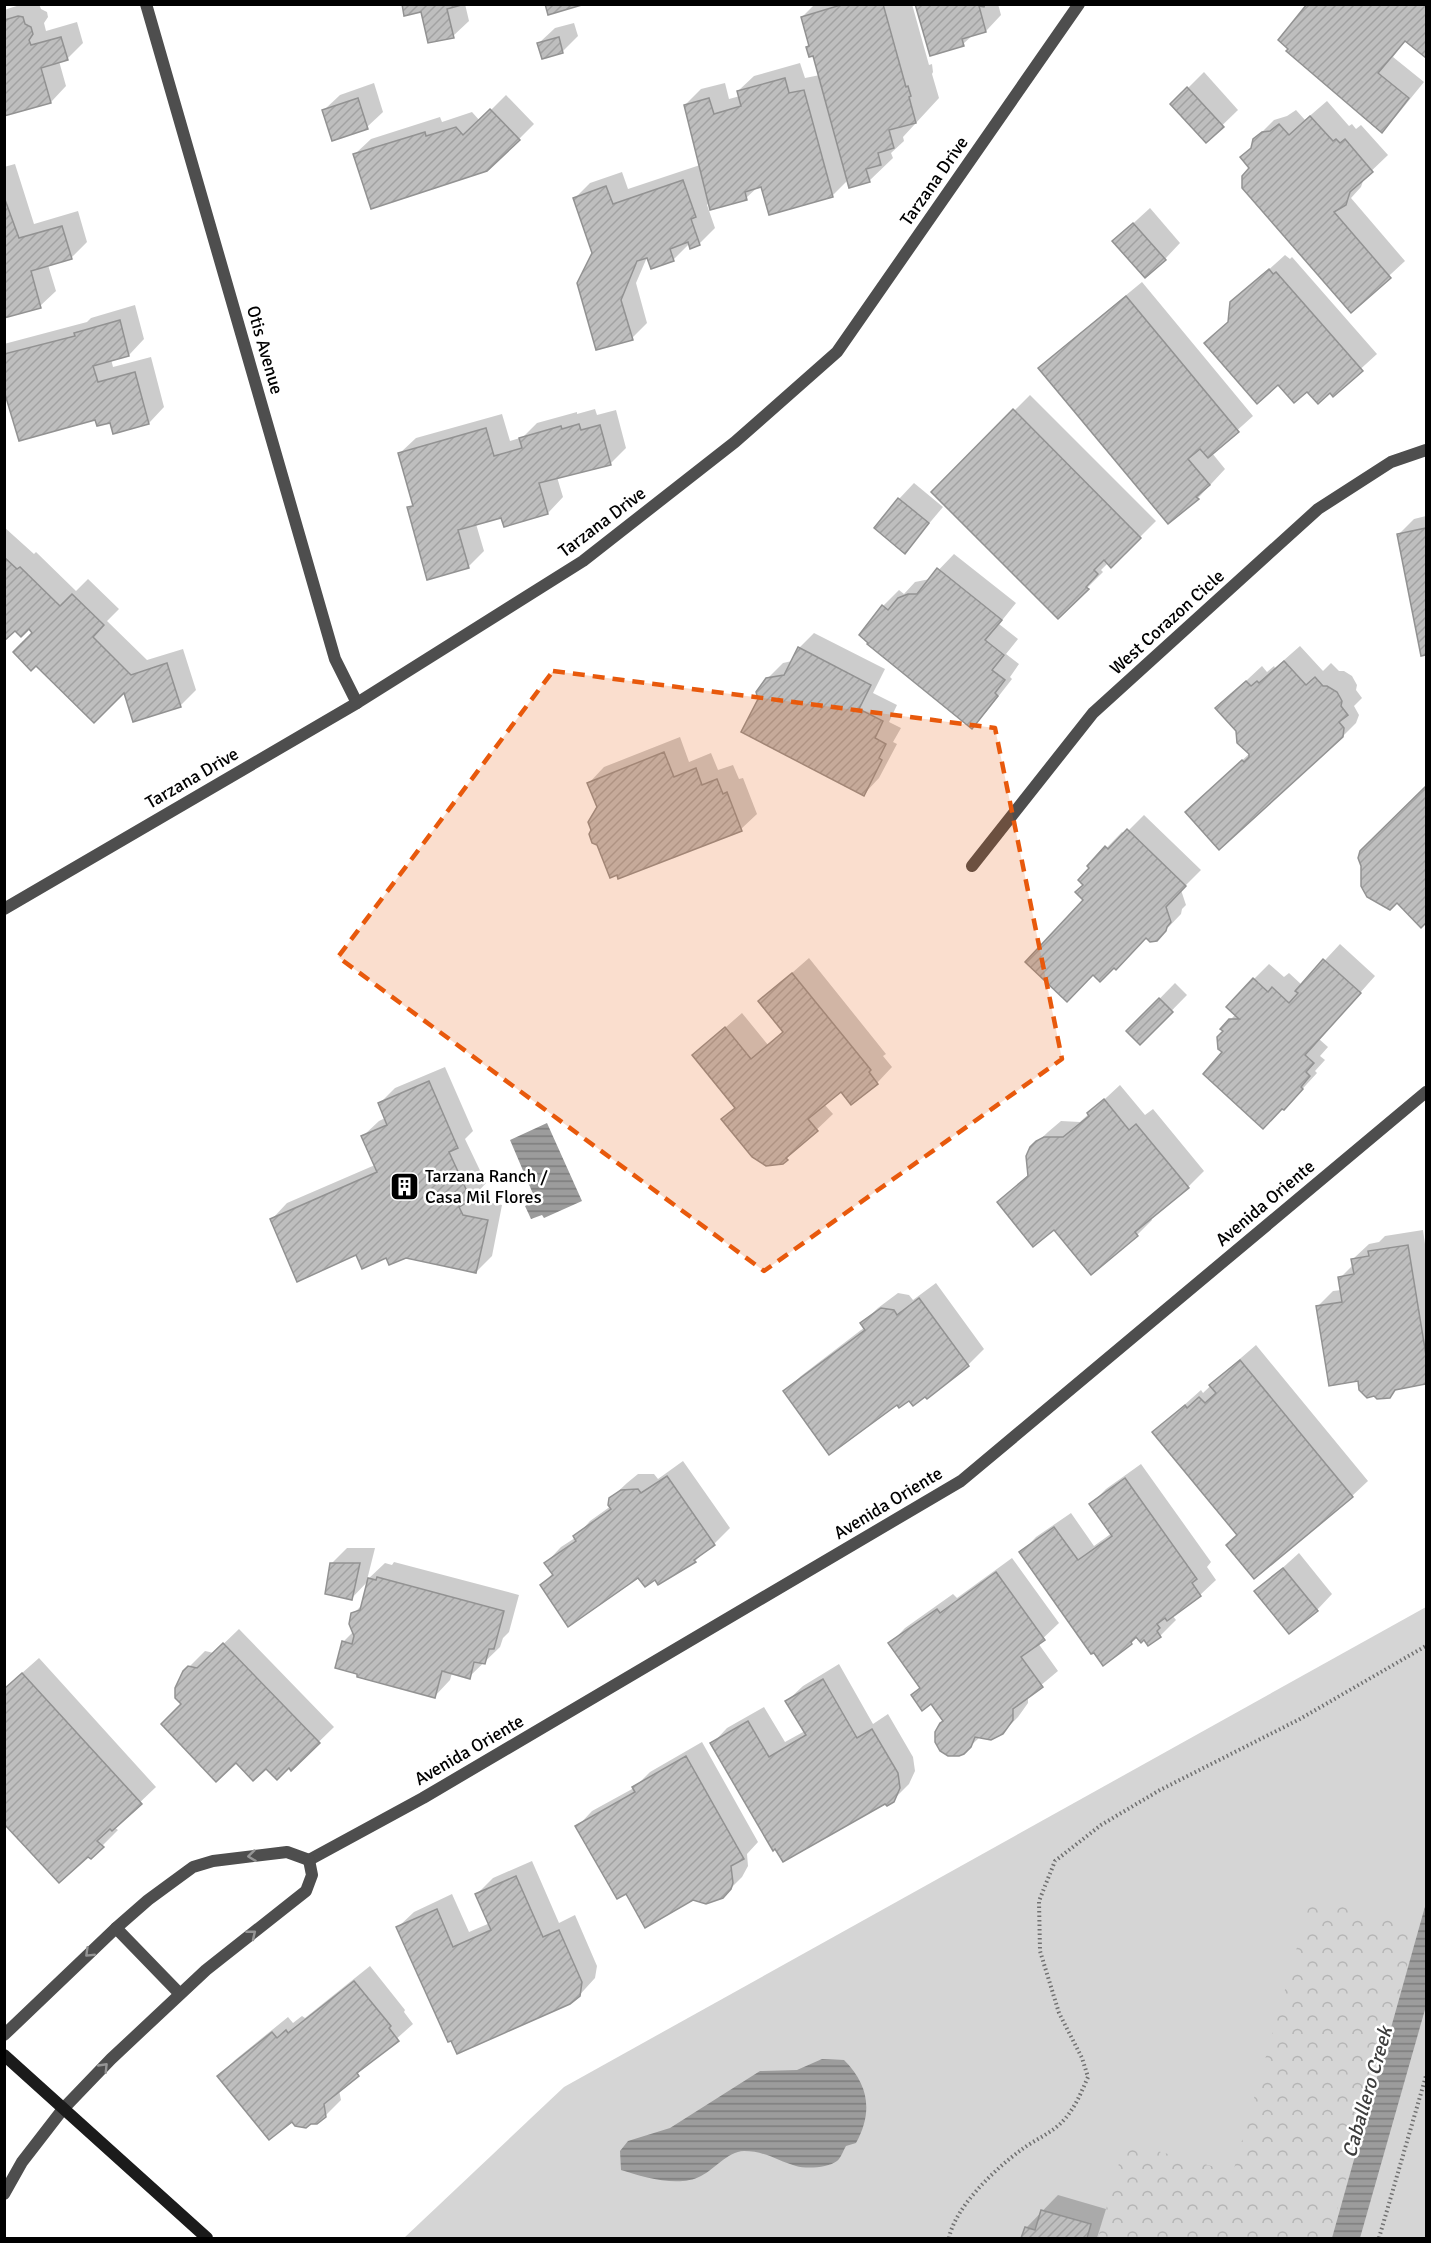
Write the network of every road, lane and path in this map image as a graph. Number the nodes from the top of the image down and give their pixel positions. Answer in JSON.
{"nodes":[{"id":1,"x":146,"y":4,"type":"edge"},
{"id":2,"x":1079,"y":4,"type":"edge"},
{"id":3,"x":1426,"y":450,"type":"edge"},
{"id":4,"x":357,"y":703,"type":"junction"},
{"id":5,"x":972,"y":866,"type":"dead end"},
{"id":6,"x":4,"y":909,"type":"edge"},
{"id":7,"x":1426,"y":1092,"type":"edge"},
{"id":8,"x":1426,"y":1647,"type":"edge"},
{"id":9,"x":309,"y":1860,"type":"junction"},
{"id":10,"x":116,"y":1928,"type":"junction"},
{"id":11,"x":180,"y":1994,"type":"junction"},
{"id":12,"x":4,"y":2035,"type":"edge"},
{"id":13,"x":4,"y":2055,"type":"edge"},
{"id":14,"x":1426,"y":2076,"type":"edge"},
{"id":15,"x":63,"y":2109,"type":"junction"},
{"id":16,"x":4,"y":2194,"type":"edge"},
{"id":17,"x":207,"y":2238,"type":"edge"},
{"id":18,"x":949,"y":2238,"type":"edge"},
{"id":19,"x":1379,"y":2238,"type":"edge"}],
"edges":[{"from":1,"to":4,"type":"street","name":"Otis Avenue"},
{"from":2,"to":4,"type":"street","name":"Tarzana Drive"},
{"from":3,"to":5,"type":"street","name":"West Corazon Cicle"},
{"from":4,"to":6,"type":"street","name":"Tarzana Drive"},
{"from":7,"to":9,"type":"street","name":"Avenida Oriente"},
{"from":8,"to":18,"type":"path"},
{"from":9,"to":10,"type":"street","one_way":true},
{"from":11,"to":9,"type":"street","one_way":true},
{"from":10,"to":11,"type":"street"},
{"from":10,"to":12,"type":"street","one_way":true},
{"from":15,"to":11,"type":"street","one_way":true},
{"from":13,"to":15,"type":"main road"},
{"from":14,"to":19,"type":"path"},
{"from":15,"to":16,"type":"street"},
{"from":15,"to":17,"type":"main road"}]}
